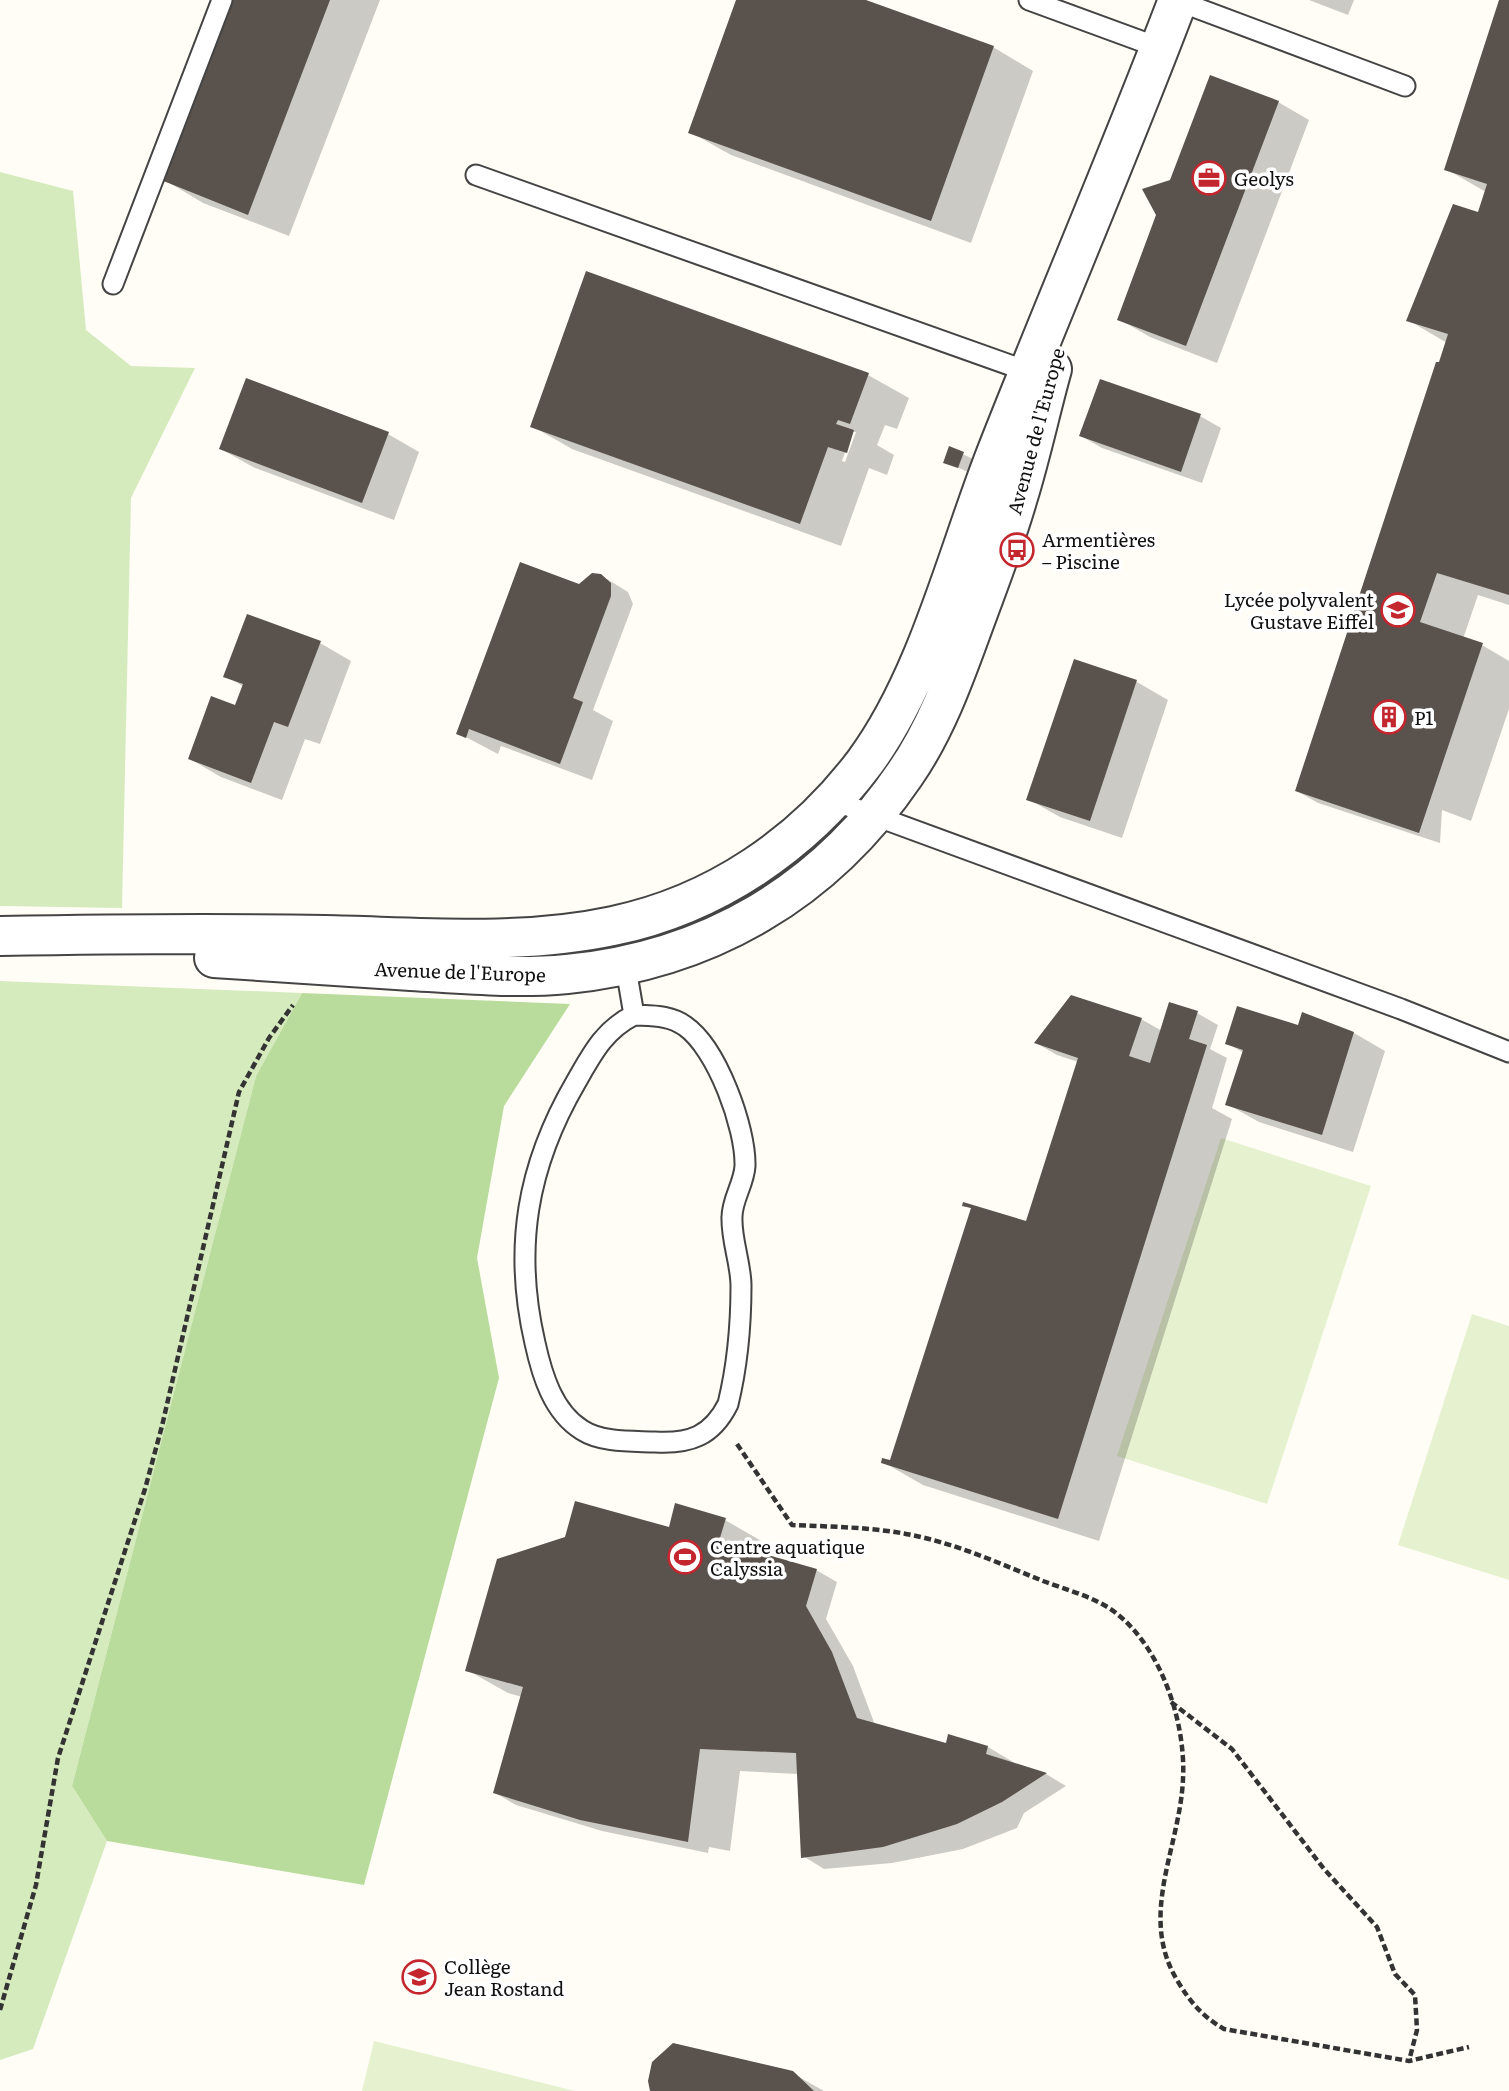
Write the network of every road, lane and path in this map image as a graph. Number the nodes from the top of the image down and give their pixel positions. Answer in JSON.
{"nodes":[{"id":1,"x":222,"y":0,"type":"edge"},
{"id":2,"x":1029,"y":0,"type":"edge"},
{"id":3,"x":1178,"y":1,"type":"edge"},
{"id":4,"x":1160,"y":48,"type":"junction"},
{"id":5,"x":1405,"y":86,"type":"dead end"},
{"id":6,"x":476,"y":175,"type":"dead end"},
{"id":7,"x":113,"y":284,"type":"dead end"},
{"id":8,"x":1039,"y":376,"type":"junction"},
{"id":9,"x":832,"y":800,"type":"junction"},
{"id":10,"x":872,"y":816,"type":"junction"},
{"id":11,"x":618,"y":925,"type":"junction"},
{"id":12,"x":0,"y":938,"type":"edge"},
{"id":13,"x":625,"y":965,"type":"junction"},
{"id":14,"x":336,"y":966,"type":"junction"},
{"id":15,"x":634,"y":1015,"type":"junction"},
{"id":16,"x":1509,"y":1052,"type":"edge"},
{"id":17,"x":720,"y":1420,"type":"junction"},
{"id":18,"x":1171,"y":1701,"type":"junction"},
{"id":19,"x":0,"y":2010,"type":"edge"},
{"id":20,"x":1469,"y":2047,"type":"dead end"},
{"id":21,"x":1409,"y":2060,"type":"junction"}],
"edges":[{"from":1,"to":7,"type":"lane"},
{"from":2,"to":4,"type":"lane"},
{"from":3,"to":4,"type":"street","name":"Avenue de l'Europe"},
{"from":3,"to":5,"type":"lane"},
{"from":4,"to":8,"type":"street","name":"Avenue de l'Europe"},
{"from":6,"to":8,"type":"lane"},
{"from":8,"to":9,"type":"street","name":"Avenue de l'Europe"},
{"from":8,"to":10,"type":"street","name":"Avenue de l'Europe"},
{"from":9,"to":10,"type":"lane"},
{"from":9,"to":11,"type":"street","name":"Avenue de l'Europe"},
{"from":10,"to":13,"type":"street","name":"Avenue de l'Europe"},
{"from":10,"to":16,"type":"lane"},
{"from":11,"to":12,"type":"street","name":"Avenue de l'Europe"},
{"from":11,"to":13,"type":"lane"},
{"from":12,"to":14,"type":"street","name":"Avenue de l'Europe"},
{"from":13,"to":14,"type":"street","name":"Avenue de l'Europe"},
{"from":13,"to":15,"type":"lane"},
{"from":14,"to":19,"type":"path"},
{"from":15,"to":17,"type":"lane"},
{"from":15,"to":17,"type":"lane"},
{"from":17,"to":18,"type":"path"},
{"from":18,"to":21,"type":"path"},
{"from":18,"to":21,"type":"path"},
{"from":20,"to":21,"type":"path"}]}
